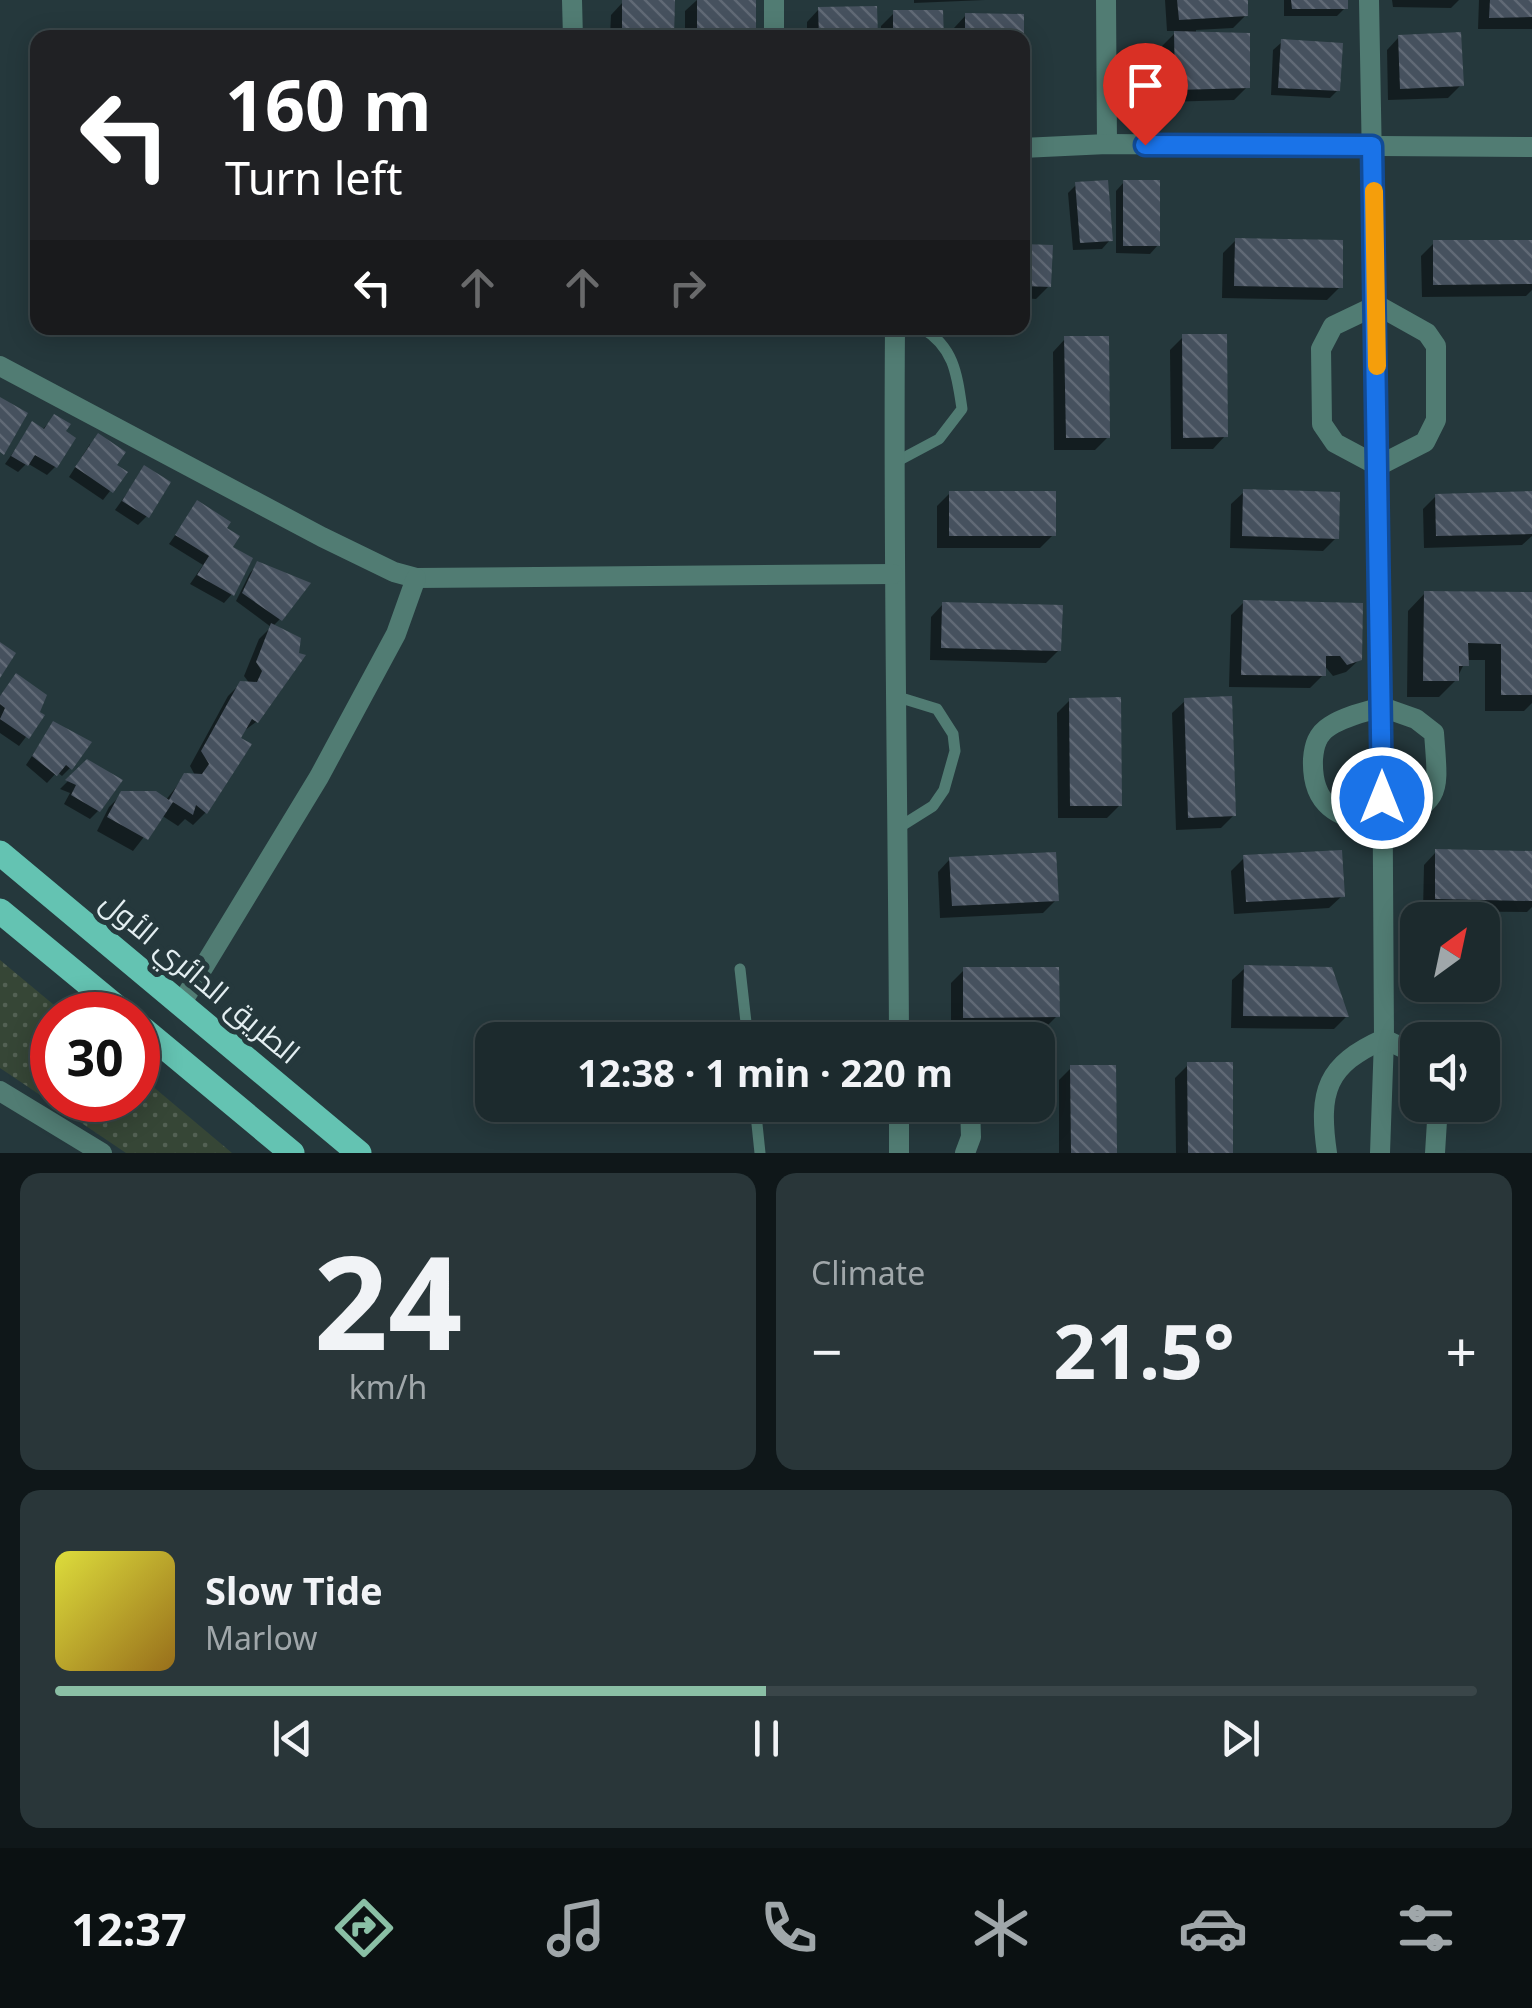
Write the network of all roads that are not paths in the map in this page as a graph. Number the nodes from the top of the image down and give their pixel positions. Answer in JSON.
{"nodes":[{"id":1,"x":572,"y":0,"type":"edge"},
{"id":2,"x":774,"y":0,"type":"edge"},
{"id":3,"x":1106,"y":0,"type":"edge"},
{"id":4,"x":1369,"y":0,"type":"edge"},
{"id":5,"x":574,"y":30,"type":"edge"},
{"id":6,"x":774,"y":30,"type":"edge"},
{"id":7,"x":1108,"y":144,"type":"junction"},
{"id":8,"x":1372,"y":146,"type":"junction"},
{"id":9,"x":1532,"y":147,"type":"edge"},
{"id":10,"x":1030,"y":148,"type":"edge"},
{"id":11,"x":1377,"y":305,"type":"junction"},
{"id":12,"x":895,"y":335,"type":"edge"},
{"id":13,"x":933,"y":335,"type":"edge"},
{"id":14,"x":0,"y":366,"type":"edge"},
{"id":15,"x":894,"y":463,"type":"junction"},
{"id":16,"x":1378,"y":466,"type":"junction"},
{"id":17,"x":893,"y":574,"type":"junction"},
{"id":18,"x":416,"y":578,"type":"junction"},
{"id":19,"x":898,"y":697,"type":"junction"},
{"id":20,"x":1382,"y":707,"type":"junction"},
{"id":21,"x":898,"y":828,"type":"junction"},
{"id":22,"x":1383,"y":828,"type":"junction"},
{"id":23,"x":0,"y":853,"type":"edge"},
{"id":24,"x":0,"y":911,"type":"edge"},
{"id":25,"x":740,"y":969,"type":"dead end"},
{"id":26,"x":98,"y":992,"type":"edge"},
{"id":27,"x":180,"y":1004,"type":"junction"},
{"id":28,"x":746,"y":1022,"type":"edge"},
{"id":29,"x":899,"y":1022,"type":"edge"},
{"id":30,"x":1384,"y":1039,"type":"junction"},
{"id":31,"x":160,"y":1043,"type":"edge"},
{"id":32,"x":1400,"y":1046,"type":"edge"},
{"id":33,"x":0,"y":1091,"type":"edge"},
{"id":34,"x":757,"y":1122,"type":"edge"},
{"id":35,"x":899,"y":1122,"type":"edge"},
{"id":36,"x":971,"y":1122,"type":"edge"},
{"id":37,"x":1437,"y":1122,"type":"edge"},
{"id":38,"x":102,"y":1153,"type":"edge"},
{"id":39,"x":292,"y":1153,"type":"edge"},
{"id":40,"x":359,"y":1153,"type":"edge"},
{"id":41,"x":760,"y":1153,"type":"edge"},
{"id":42,"x":900,"y":1153,"type":"edge"},
{"id":43,"x":965,"y":1153,"type":"edge"},
{"id":44,"x":1327,"y":1153,"type":"edge"},
{"id":45,"x":1380,"y":1153,"type":"edge"},
{"id":46,"x":1434,"y":1153,"type":"edge"}],
"edges":[{"from":1,"to":5,"type":"street"},
{"from":2,"to":6,"type":"street"},
{"from":3,"to":7,"type":"street"},
{"from":4,"to":8,"type":"street"},
{"from":7,"to":8,"type":"street"},
{"from":7,"to":10,"type":"street"},
{"from":8,"to":9,"type":"street"},
{"from":8,"to":11,"type":"street"},
{"from":11,"to":16,"type":"street"},
{"from":11,"to":16,"type":"street"},
{"from":11,"to":16,"type":"street"},
{"from":12,"to":15,"type":"street"},
{"from":13,"to":15,"type":"lane"},
{"from":14,"to":18,"type":"street"},
{"from":15,"to":17,"type":"street"},
{"from":16,"to":20,"type":"street"},
{"from":17,"to":18,"type":"street"},
{"from":17,"to":19,"type":"street"},
{"from":18,"to":27,"type":"street"},
{"from":19,"to":21,"type":"street"},
{"from":19,"to":21,"type":"lane"},
{"from":20,"to":22,"type":"street"},
{"from":20,"to":22,"type":"street"},
{"from":20,"to":22,"type":"street"},
{"from":21,"to":29,"type":"street"},
{"from":22,"to":30,"type":"street"},
{"from":23,"to":27,"type":"main road","name":"الطريق الدائري الأول"},
{"from":24,"to":26,"type":"main road"},
{"from":25,"to":28,"type":"lane"},
{"from":27,"to":40,"type":"main road","name":"الطريق الدائري الأول"},
{"from":30,"to":32,"type":"street"},
{"from":30,"to":44,"type":"street"},
{"from":30,"to":45,"type":"street"},
{"from":31,"to":39,"type":"main road"},
{"from":33,"to":38,"type":"street"},
{"from":34,"to":41,"type":"lane"},
{"from":35,"to":42,"type":"street"},
{"from":36,"to":43,"type":"street"},
{"from":37,"to":46,"type":"street"}]}
